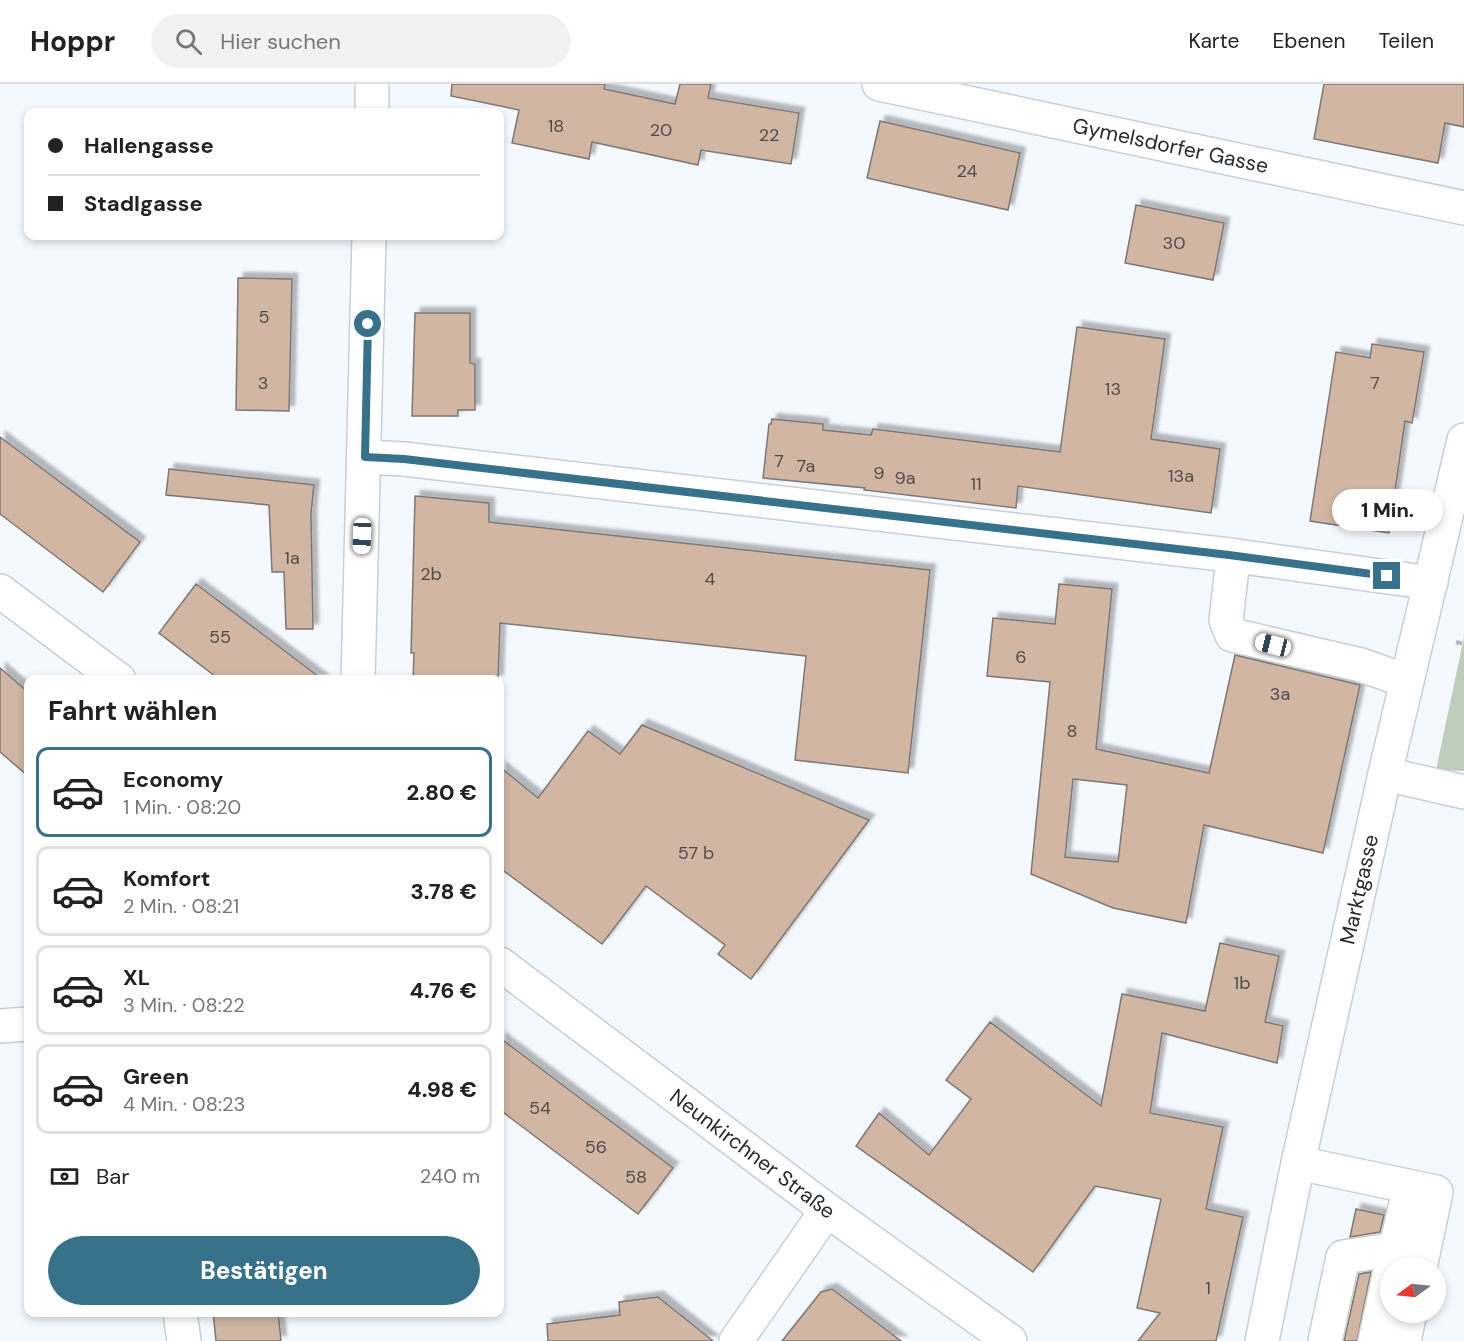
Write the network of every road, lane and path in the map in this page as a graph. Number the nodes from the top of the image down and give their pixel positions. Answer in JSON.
{"nodes":[{"id":1,"x":372,"y":84,"type":"edge"},
{"id":2,"x":879,"y":84,"type":"edge"},
{"id":3,"x":372,"y":108,"type":"edge"},
{"id":4,"x":1464,"y":208,"type":"edge"},
{"id":5,"x":369,"y":240,"type":"edge"},
{"id":6,"x":1464,"y":440,"type":"edge"},
{"id":7,"x":365,"y":457,"type":"junction"},
{"id":8,"x":1229,"y":555,"type":"junction"},
{"id":9,"x":1431,"y":583,"type":"junction"},
{"id":10,"x":0,"y":591,"type":"edge"},
{"id":11,"x":1456,"y":642,"type":"dead end"},
{"id":12,"x":1464,"y":644,"type":"edge"},
{"id":13,"x":112,"y":675,"type":"edge"},
{"id":14,"x":358,"y":675,"type":"edge"},
{"id":15,"x":1407,"y":681,"type":"junction"},
{"id":16,"x":1385,"y":774,"type":"junction"},
{"id":17,"x":1464,"y":792,"type":"edge"},
{"id":18,"x":504,"y":967,"type":"edge"},
{"id":19,"x":24,"y":1024,"type":"edge"},
{"id":20,"x":0,"y":1026,"type":"edge"},
{"id":21,"x":1298,"y":1163,"type":"junction"},
{"id":22,"x":827,"y":1210,"type":"junction"},
{"id":23,"x":1402,"y":1257,"type":"edge"},
{"id":24,"x":1380,"y":1262,"type":"edge"},
{"id":25,"x":181,"y":1317,"type":"edge"},
{"id":26,"x":1381,"y":1323,"type":"edge"},
{"id":27,"x":1408,"y":1323,"type":"edge"},
{"id":28,"x":183,"y":1341,"type":"edge"},
{"id":29,"x":736,"y":1341,"type":"edge"},
{"id":30,"x":1010,"y":1341,"type":"edge"},
{"id":31,"x":1262,"y":1341,"type":"edge"},
{"id":32,"x":1325,"y":1341,"type":"edge"},
{"id":33,"x":1375,"y":1341,"type":"edge"},
{"id":34,"x":1404,"y":1341,"type":"edge"}],
"edges":[{"from":1,"to":3,"type":"street"},
{"from":2,"to":4,"type":"street","name":"Gymelsdorfer Gasse"},
{"from":5,"to":7,"type":"street"},
{"from":6,"to":9,"type":"street","name":"Marktgasse"},
{"from":7,"to":8,"type":"street"},
{"from":7,"to":14,"type":"street"},
{"from":8,"to":9,"type":"street"},
{"from":8,"to":15,"type":"street"},
{"from":9,"to":15,"type":"street","name":"Marktgasse"},
{"from":10,"to":13,"type":"street"},
{"from":11,"to":12,"type":"path"},
{"from":15,"to":16,"type":"street","name":"Marktgasse"},
{"from":16,"to":17,"type":"street"},
{"from":16,"to":21,"type":"street","name":"Marktgasse"},
{"from":18,"to":22,"type":"street","name":"Neunkirchner Straße"},
{"from":19,"to":20,"type":"street"},
{"from":21,"to":23,"type":"street"},
{"from":21,"to":31,"type":"street","name":"Marktgasse"},
{"from":22,"to":29,"type":"street"},
{"from":22,"to":30,"type":"street","name":"Neunkirchner Straße"},
{"from":24,"to":32,"type":"street"},
{"from":25,"to":28,"type":"street"},
{"from":26,"to":33,"type":"street"},
{"from":27,"to":34,"type":"street"}]}
